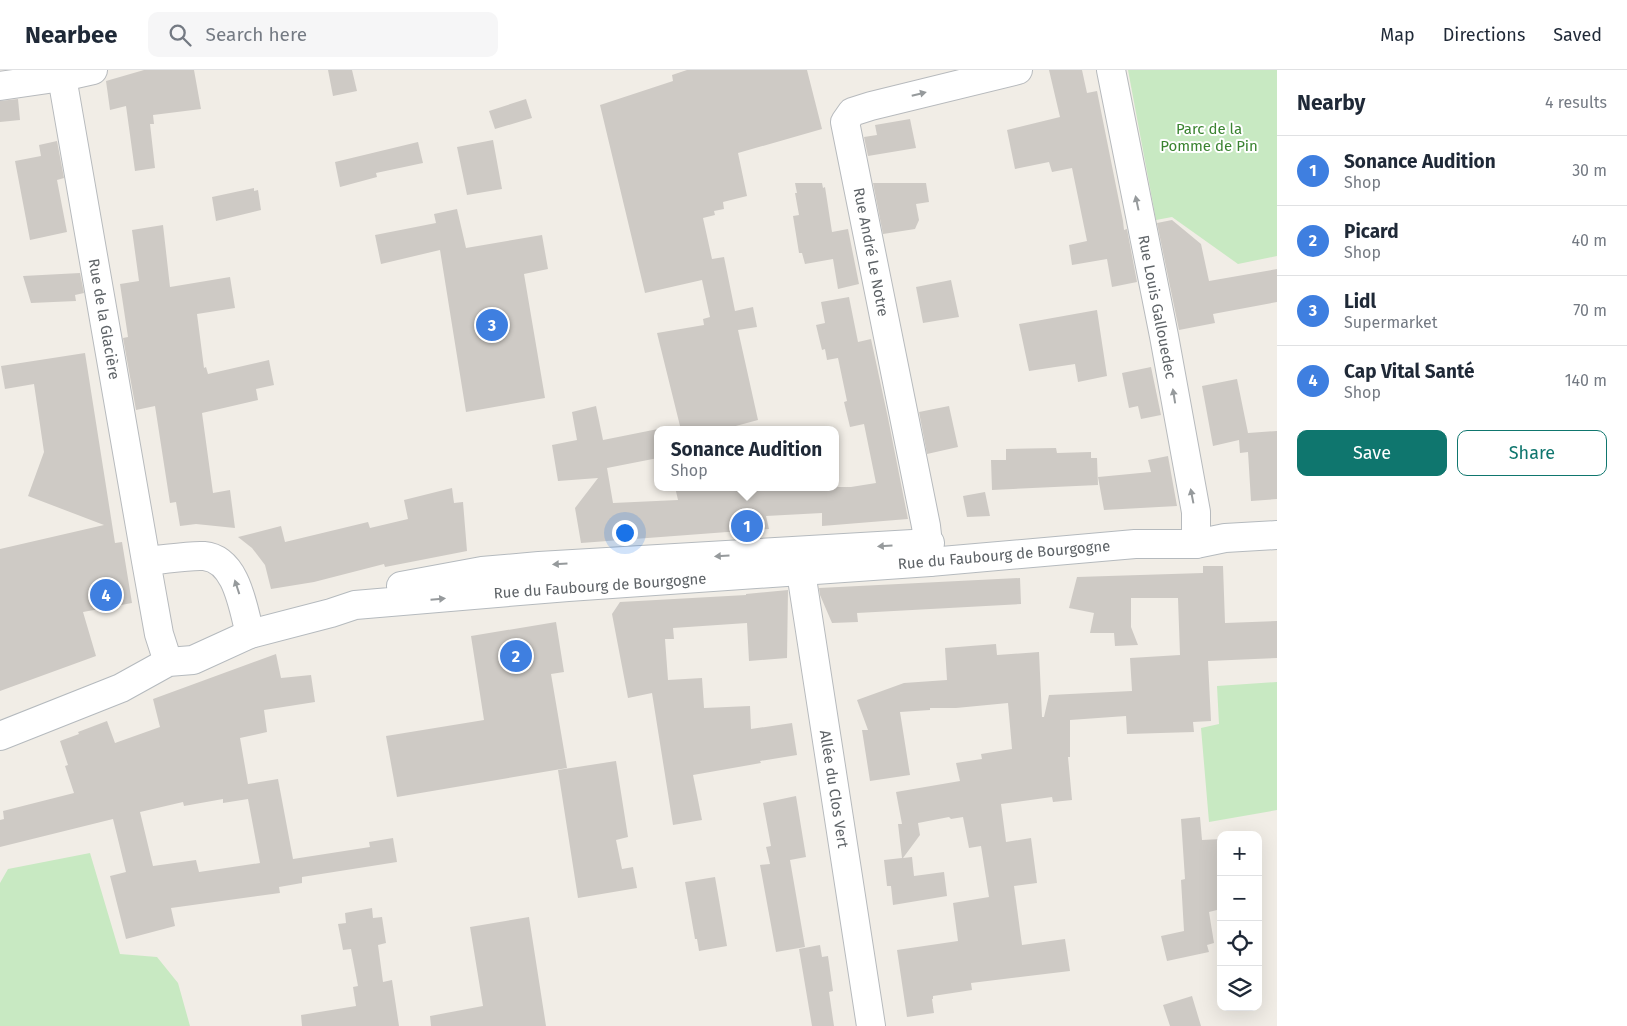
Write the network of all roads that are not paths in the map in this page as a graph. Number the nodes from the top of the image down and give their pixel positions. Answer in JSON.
{"nodes":[{"id":1,"x":93,"y":70,"type":"edge"},
{"id":2,"x":1018,"y":70,"type":"edge"},
{"id":3,"x":1111,"y":70,"type":"edge"},
{"id":4,"x":62,"y":77,"type":"junction"},
{"id":5,"x":0,"y":86,"type":"edge"},
{"id":6,"x":1277,"y":535,"type":"edge"},
{"id":7,"x":1196,"y":537,"type":"junction"},
{"id":8,"x":929,"y":552,"type":"junction"},
{"id":9,"x":146,"y":561,"type":"junction"},
{"id":10,"x":801,"y":562,"type":"junction"},
{"id":11,"x":249,"y":628,"type":"junction"},
{"id":12,"x":166,"y":657,"type":"junction"},
{"id":13,"x":78,"y":693,"type":"junction"},
{"id":14,"x":0,"y":720,"type":"edge"},
{"id":15,"x":0,"y":726,"type":"edge"},
{"id":16,"x":0,"y":736,"type":"edge"},
{"id":17,"x":871,"y":1026,"type":"edge"}],
"edges":[{"from":1,"to":4,"type":"street"},
{"from":8,"to":2,"type":"street","name":"Rue André Le Notre","one_way":true},
{"from":7,"to":3,"type":"street","name":"Rue Louis Gallouedec","one_way":true},
{"from":4,"to":5,"type":"street"},
{"from":4,"to":9,"type":"street","name":"Rue de la Glacière"},
{"from":6,"to":7,"type":"street","name":"Rue du Faubourg de Bourgogne"},
{"from":7,"to":8,"type":"street","name":"Rue du Faubourg de Bourgogne"},
{"from":8,"to":10,"type":"street","name":"Rue du Faubourg de Bourgogne"},
{"from":11,"to":9,"type":"street","one_way":true},
{"from":9,"to":12,"type":"street","name":"Rue de la Glacière"},
{"from":10,"to":11,"type":"street","name":"Rue du Faubourg de Bourgogne"},
{"from":10,"to":17,"type":"street","name":"Allée du Clos Vert"},
{"from":11,"to":12,"type":"street","name":"Rue du Faubourg de Bourgogne"},
{"from":12,"to":13,"type":"street","name":"Rue du Faubourg de Bourgogne"},
{"from":12,"to":16,"type":"street","name":"Rue du Faubourg de Bourgogne"},
{"from":13,"to":14,"type":"street","name":"Rue du Faubourg de Bourgogne"},
{"from":13,"to":15,"type":"street","name":"Rue du Faubourg de Bourgogne"}]}
